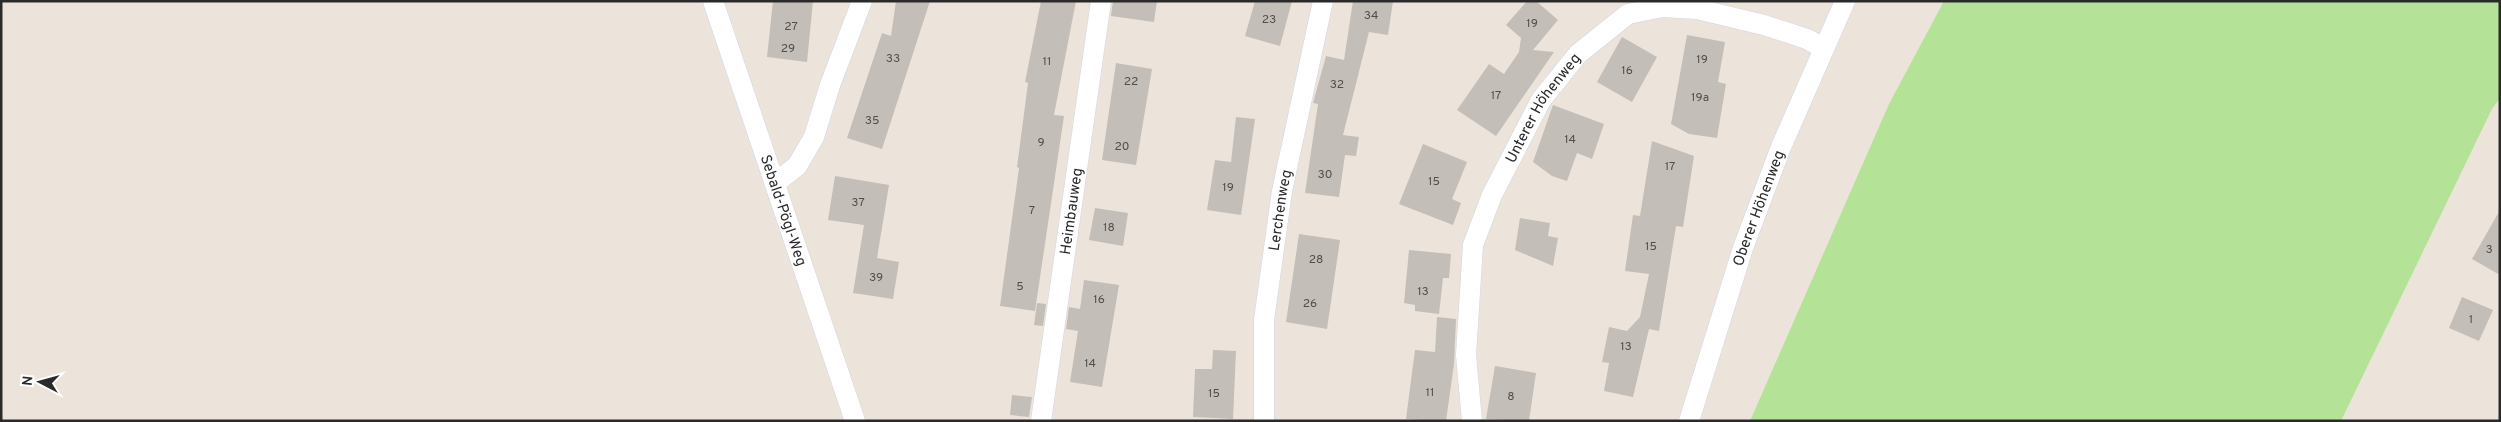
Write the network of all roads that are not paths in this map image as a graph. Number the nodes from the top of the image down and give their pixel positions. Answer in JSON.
{"nodes":[{"id":1,"x":713,"y":1,"type":"edge"},
{"id":2,"x":862,"y":1,"type":"edge"},
{"id":3,"x":1100,"y":1,"type":"edge"},
{"id":4,"x":1323,"y":1,"type":"edge"},
{"id":5,"x":1845,"y":1,"type":"edge"},
{"id":6,"x":1824,"y":48,"type":"junction"},
{"id":7,"x":775,"y":183,"type":"junction"},
{"id":8,"x":856,"y":421,"type":"edge"},
{"id":9,"x":1041,"y":421,"type":"edge"},
{"id":10,"x":1264,"y":421,"type":"edge"},
{"id":11,"x":1472,"y":421,"type":"edge"},
{"id":12,"x":1689,"y":421,"type":"edge"}],
"edges":[{"from":1,"to":7,"type":"street","name":"Sebald-Pögl-Weg"},
{"from":2,"to":7,"type":"street"},
{"from":3,"to":9,"type":"street","name":"Heimbauweg"},
{"from":4,"to":10,"type":"street","name":"Lerchenweg"},
{"from":5,"to":6,"type":"street","name":"Oberer Höhenweg"},
{"from":6,"to":11,"type":"street","name":"Unterer Höhenweg"},
{"from":6,"to":12,"type":"street","name":"Oberer Höhenweg"},
{"from":7,"to":8,"type":"street","name":"Sebald-Pögl-Weg"}]}
